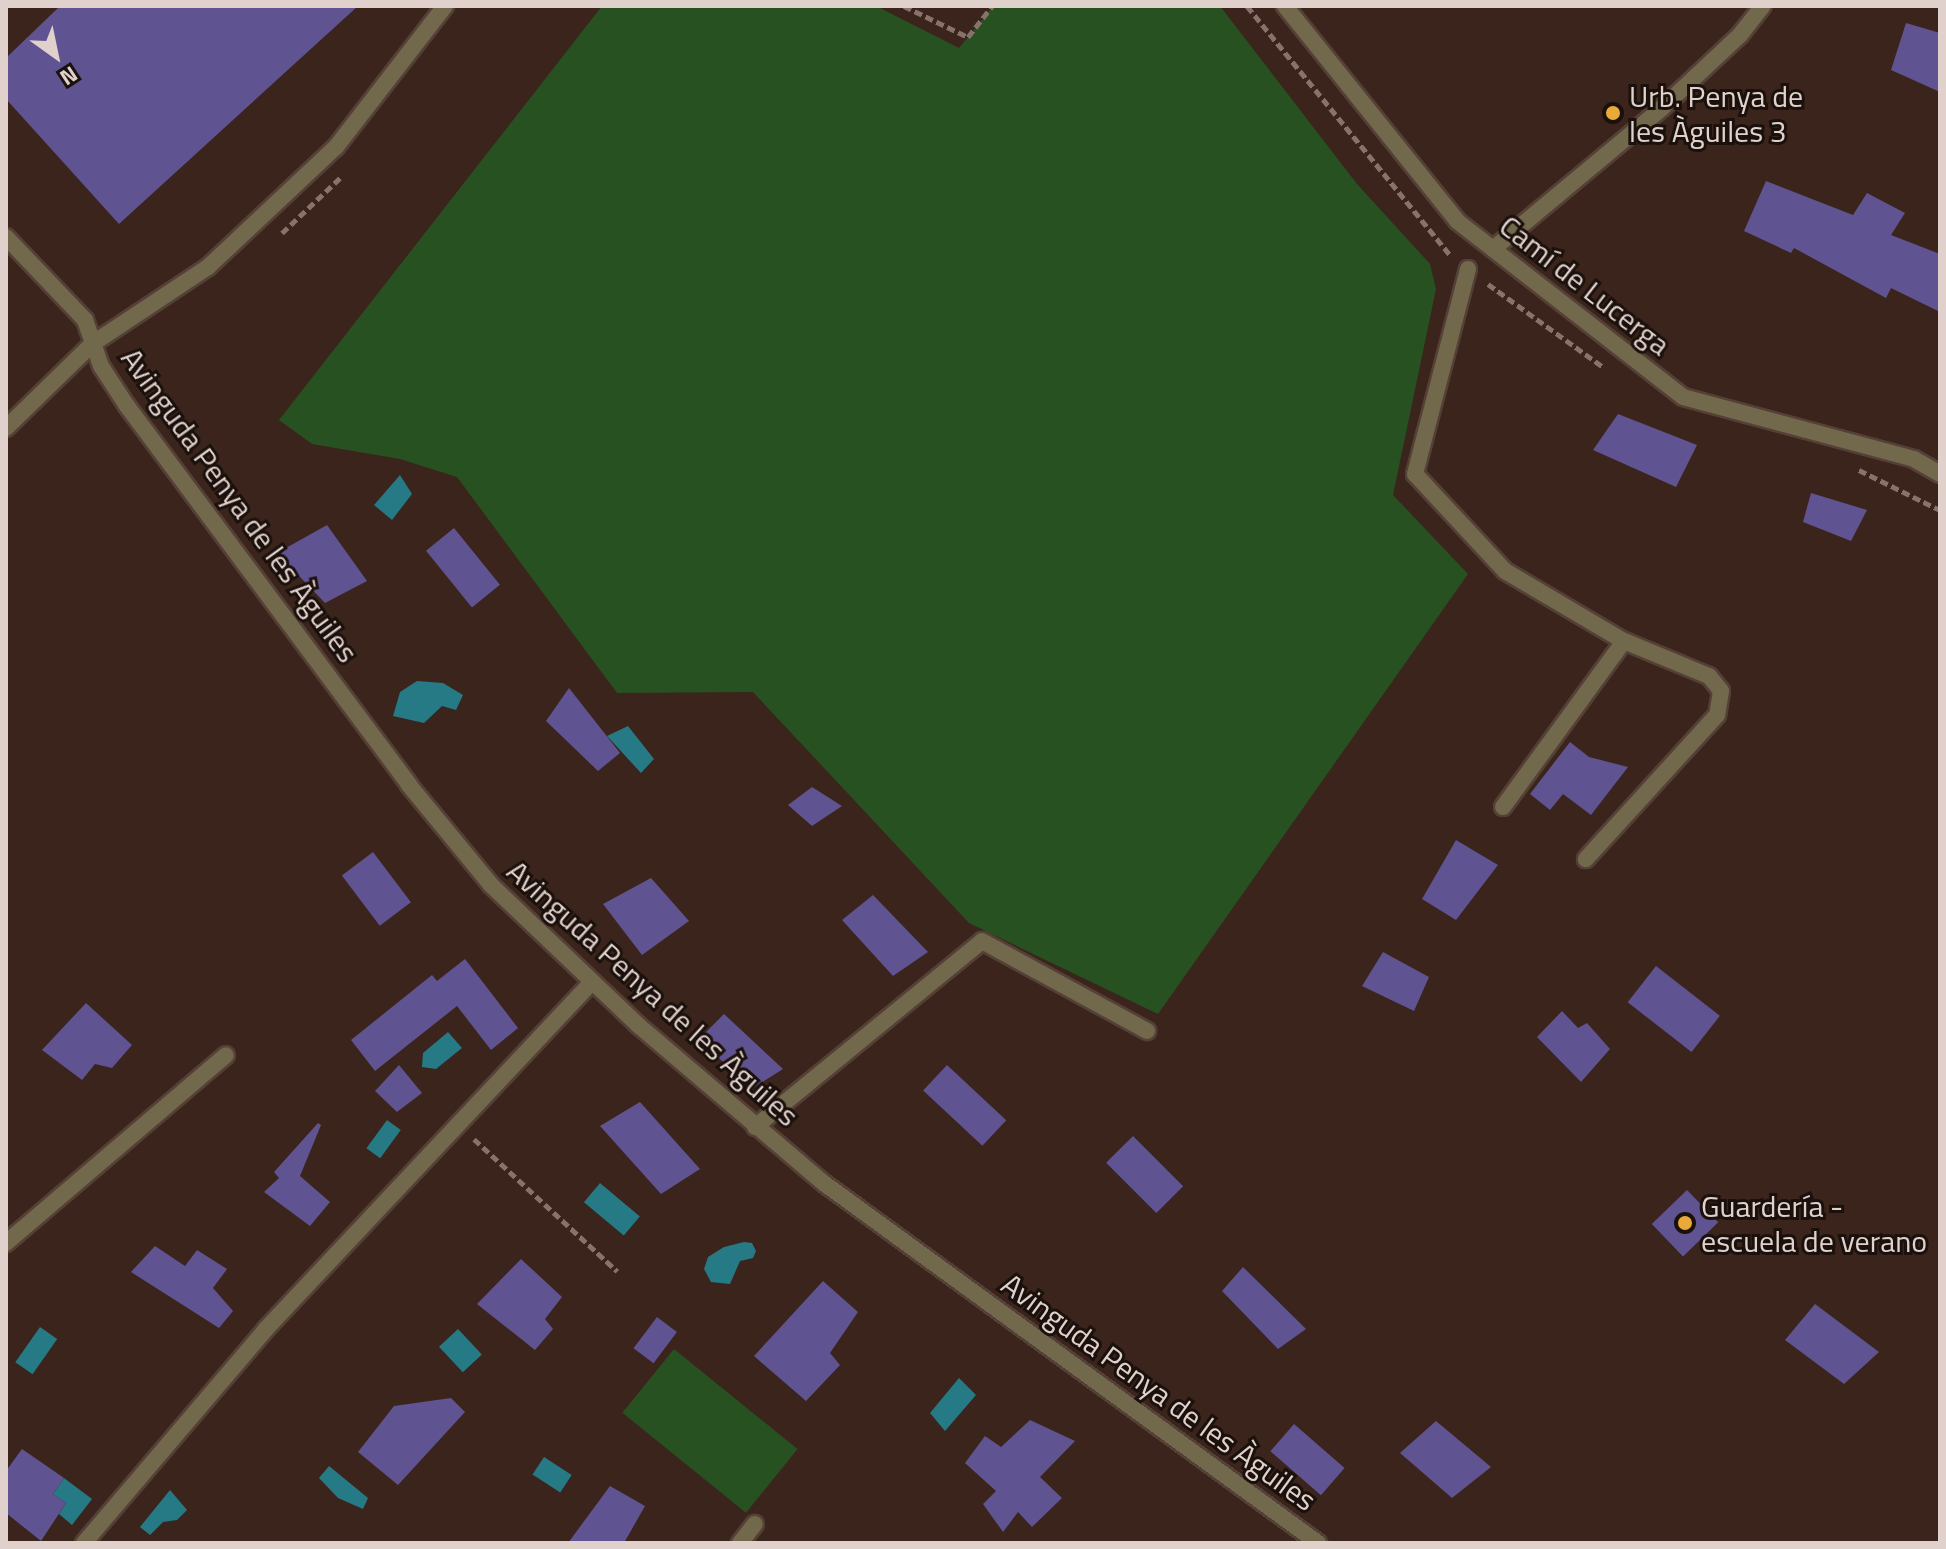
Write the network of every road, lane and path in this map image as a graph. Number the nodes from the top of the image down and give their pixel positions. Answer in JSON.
{"nodes":[{"id":1,"x":445,"y":6,"type":"edge"},
{"id":2,"x":904,"y":6,"type":"edge"},
{"id":3,"x":992,"y":6,"type":"edge"},
{"id":4,"x":1285,"y":6,"type":"edge"},
{"id":5,"x":1763,"y":6,"type":"edge"},
{"id":6,"x":6,"y":237,"type":"edge"},
{"id":7,"x":1493,"y":249,"type":"junction"},
{"id":8,"x":1468,"y":269,"type":"dead end"},
{"id":9,"x":92,"y":344,"type":"junction"},
{"id":10,"x":6,"y":428,"type":"edge"},
{"id":11,"x":1940,"y":474,"type":"edge"},
{"id":12,"x":1624,"y":641,"type":"junction"},
{"id":13,"x":1503,"y":807,"type":"dead end"},
{"id":14,"x":1586,"y":859,"type":"dead end"},
{"id":15,"x":592,"y":982,"type":"junction"},
{"id":16,"x":1147,"y":1031,"type":"dead end"},
{"id":17,"x":226,"y":1055,"type":"dead end"},
{"id":18,"x":459,"y":1125,"type":"junction"},
{"id":19,"x":755,"y":1127,"type":"junction"},
{"id":20,"x":6,"y":1243,"type":"edge"},
{"id":21,"x":617,"y":1271,"type":"dead end"},
{"id":22,"x":755,"y":1524,"type":"dead end"},
{"id":23,"x":84,"y":1543,"type":"edge"},
{"id":24,"x":740,"y":1543,"type":"edge"},
{"id":25,"x":1318,"y":1543,"type":"edge"}],
"edges":[{"from":1,"to":9,"type":"street"},
{"from":2,"to":3,"type":"path"},
{"from":4,"to":7,"type":"street","name":"Camí de Lucerga"},
{"from":5,"to":7,"type":"street"},
{"from":6,"to":9,"type":"street","name":"Avinguda Penya de les Àguiles"},
{"from":7,"to":11,"type":"street","name":"Camí de Lucerga"},
{"from":8,"to":12,"type":"street"},
{"from":9,"to":10,"type":"street"},
{"from":9,"to":15,"type":"street","name":"Avinguda Penya de les Àguiles"},
{"from":12,"to":13,"type":"street"},
{"from":12,"to":14,"type":"street"},
{"from":15,"to":18,"type":"street"},
{"from":15,"to":19,"type":"street","name":"Avinguda Penya de les Àguiles"},
{"from":16,"to":19,"type":"street"},
{"from":17,"to":20,"type":"street"},
{"from":18,"to":21,"type":"path"},
{"from":18,"to":23,"type":"street"},
{"from":19,"to":25,"type":"street","name":"Avinguda Penya de les Àguiles"},
{"from":22,"to":24,"type":"street"}]}
